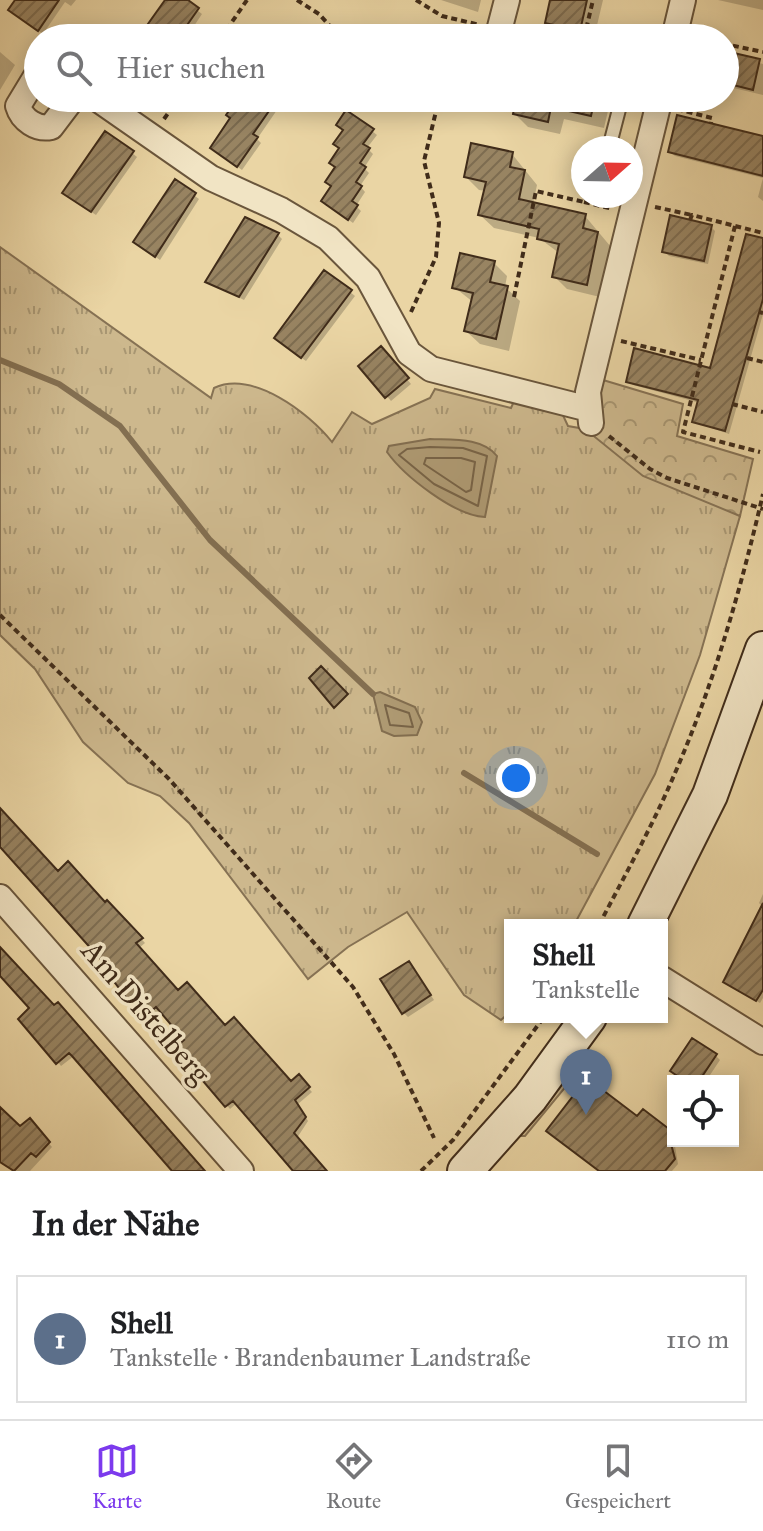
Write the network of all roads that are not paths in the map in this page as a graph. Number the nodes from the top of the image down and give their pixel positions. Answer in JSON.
{"nodes":[{"id":1,"x":507,"y":0,"type":"edge"},
{"id":2,"x":683,"y":0,"type":"edge"},
{"id":3,"x":501,"y":24,"type":"edge"},
{"id":4,"x":677,"y":24,"type":"edge"},
{"id":5,"x":24,"y":96,"type":"edge"},
{"id":6,"x":62,"y":112,"type":"edge"},
{"id":7,"x":116,"y":112,"type":"edge"},
{"id":8,"x":618,"y":112,"type":"edge"},
{"id":9,"x":656,"y":112,"type":"edge"},
{"id":10,"x":612,"y":136,"type":"edge"},
{"id":11,"x":763,"y":649,"type":"edge"},
{"id":12,"x":0,"y":897,"type":"edge"},
{"id":13,"x":648,"y":919,"type":"edge"},
{"id":14,"x":668,"y":983,"type":"edge"},
{"id":15,"x":585,"y":1023,"type":"edge"},
{"id":16,"x":763,"y":1042,"type":"edge"},
{"id":17,"x":241,"y":1171,"type":"edge"},
{"id":18,"x":465,"y":1171,"type":"edge"}],
"edges":[{"from":1,"to":3,"type":"street"},
{"from":2,"to":4,"type":"street"},
{"from":5,"to":6,"type":"street"},
{"from":7,"to":9,"type":"street"},
{"from":8,"to":10,"type":"lane"},
{"from":11,"to":13,"type":"main road"},
{"from":12,"to":17,"type":"street","name":"Am Distelberg"},
{"from":14,"to":16,"type":"street"},
{"from":15,"to":18,"type":"main road"}]}
